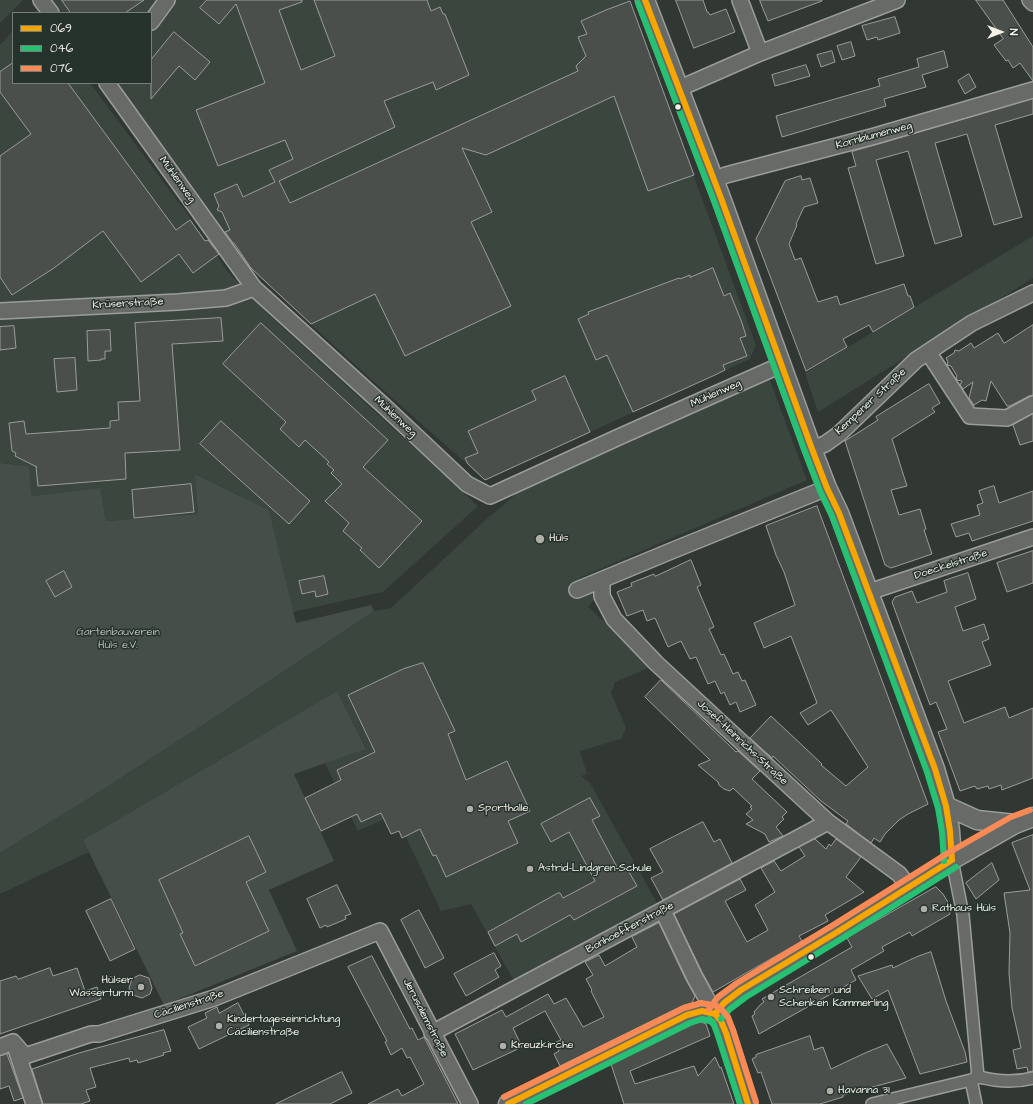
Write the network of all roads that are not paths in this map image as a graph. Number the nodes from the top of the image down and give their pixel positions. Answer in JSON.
{"nodes":[{"id":1,"x":41,"y":0,"type":"edge"},
{"id":2,"x":167,"y":0,"type":"edge"},
{"id":3,"x":645,"y":0,"type":"edge"},
{"id":4,"x":740,"y":0,"type":"edge"},
{"id":5,"x":897,"y":0,"type":"edge"},
{"id":6,"x":1030,"y":0,"type":"edge"},
{"id":7,"x":1033,"y":3,"type":"edge"},
{"id":8,"x":50,"y":12,"type":"edge"},
{"id":9,"x":152,"y":21,"type":"edge"},
{"id":10,"x":760,"y":53,"type":"junction"},
{"id":11,"x":108,"y":84,"type":"edge"},
{"id":12,"x":678,"y":89,"type":"junction"},
{"id":13,"x":1033,"y":90,"type":"edge"},
{"id":14,"x":714,"y":180,"type":"junction"},
{"id":15,"x":254,"y":288,"type":"junction"},
{"id":16,"x":1033,"y":292,"type":"edge"},
{"id":17,"x":0,"y":311,"type":"edge"},
{"id":18,"x":928,"y":352,"type":"junction"},
{"id":19,"x":782,"y":365,"type":"junction"},
{"id":20,"x":1033,"y":404,"type":"edge"},
{"id":21,"x":812,"y":449,"type":"junction"},
{"id":22,"x":828,"y":488,"type":"junction"},
{"id":23,"x":1033,"y":538,"type":"edge"},
{"id":24,"x":602,"y":580,"type":"junction"},
{"id":25,"x":577,"y":590,"type":"dead end"},
{"id":26,"x":869,"y":592,"type":"junction"},
{"id":27,"x":946,"y":806,"type":"junction"},
{"id":28,"x":1033,"y":817,"type":"edge"},
{"id":29,"x":828,"y":822,"type":"junction"},
{"id":30,"x":1015,"y":824,"type":"junction"},
{"id":31,"x":952,"y":860,"type":"junction"},
{"id":32,"x":909,"y":887,"type":"junction"},
{"id":33,"x":662,"y":911,"type":"junction"},
{"id":34,"x":380,"y":931,"type":"joint"},
{"id":35,"x":715,"y":1014,"type":"junction"},
{"id":36,"x":432,"y":1033,"type":"junction"},
{"id":37,"x":7,"y":1044,"type":"edge"},
{"id":38,"x":974,"y":1078,"type":"junction"},
{"id":39,"x":1033,"y":1078,"type":"edge"},
{"id":40,"x":34,"y":1104,"type":"edge"},
{"id":41,"x":470,"y":1104,"type":"edge"},
{"id":42,"x":508,"y":1104,"type":"edge"},
{"id":43,"x":748,"y":1104,"type":"edge"},
{"id":44,"x":872,"y":1104,"type":"edge"},
{"id":45,"x":976,"y":1104,"type":"edge"}],
"edges":[{"from":1,"to":8,"type":"street"},
{"from":2,"to":9,"type":"street"},
{"from":3,"to":12,"type":"street"},
{"from":4,"to":10,"type":"street"},
{"from":5,"to":10,"type":"street"},
{"from":6,"to":7,"type":"street"},
{"from":10,"to":12,"type":"street"},
{"from":11,"to":15,"type":"street","name":"Mühlenweg"},
{"from":12,"to":14,"type":"street"},
{"from":13,"to":14,"type":"street","name":"Kornblumenweg"},
{"from":14,"to":19,"type":"street"},
{"from":15,"to":17,"type":"street","name":"Krüserstraße"},
{"from":15,"to":19,"type":"street","name":"Mühlenweg"},
{"from":16,"to":18,"type":"street","name":"Kempener Straße"},
{"from":18,"to":20,"type":"street"},
{"from":18,"to":21,"type":"street","name":"Kempener Straße"},
{"from":19,"to":21,"type":"street"},
{"from":21,"to":22,"type":"street"},
{"from":22,"to":24,"type":"street"},
{"from":22,"to":26,"type":"street"},
{"from":23,"to":26,"type":"street","name":"Doeckelstraße"},
{"from":24,"to":25,"type":"street"},
{"from":24,"to":29,"type":"street","name":"Josef-Heinrichs-Straße"},
{"from":26,"to":27,"type":"street"},
{"from":27,"to":30,"type":"street"},
{"from":27,"to":31,"type":"street"},
{"from":28,"to":30,"type":"street"},
{"from":29,"to":32,"type":"street","name":"Josef-Heinrichs-Straße"},
{"from":29,"to":33,"type":"street","name":"Bonhoefferstraße"},
{"from":30,"to":31,"type":"street"},
{"from":31,"to":32,"type":"street"},
{"from":31,"to":38,"type":"street"},
{"from":32,"to":35,"type":"street"},
{"from":33,"to":35,"type":"street"},
{"from":33,"to":36,"type":"street","name":"Bonhoefferstraße"},
{"from":34,"to":36,"type":"street","name":"Jerusalemstraße"},
{"from":34,"to":37,"type":"street","name":"Cäcilienstraße"},
{"from":35,"to":42,"type":"street"},
{"from":35,"to":43,"type":"street"},
{"from":36,"to":41,"type":"street","name":"Jerusalemstraße"},
{"from":37,"to":40,"type":"street"},
{"from":38,"to":39,"type":"street"},
{"from":38,"to":44,"type":"street"},
{"from":38,"to":45,"type":"street"}]}
